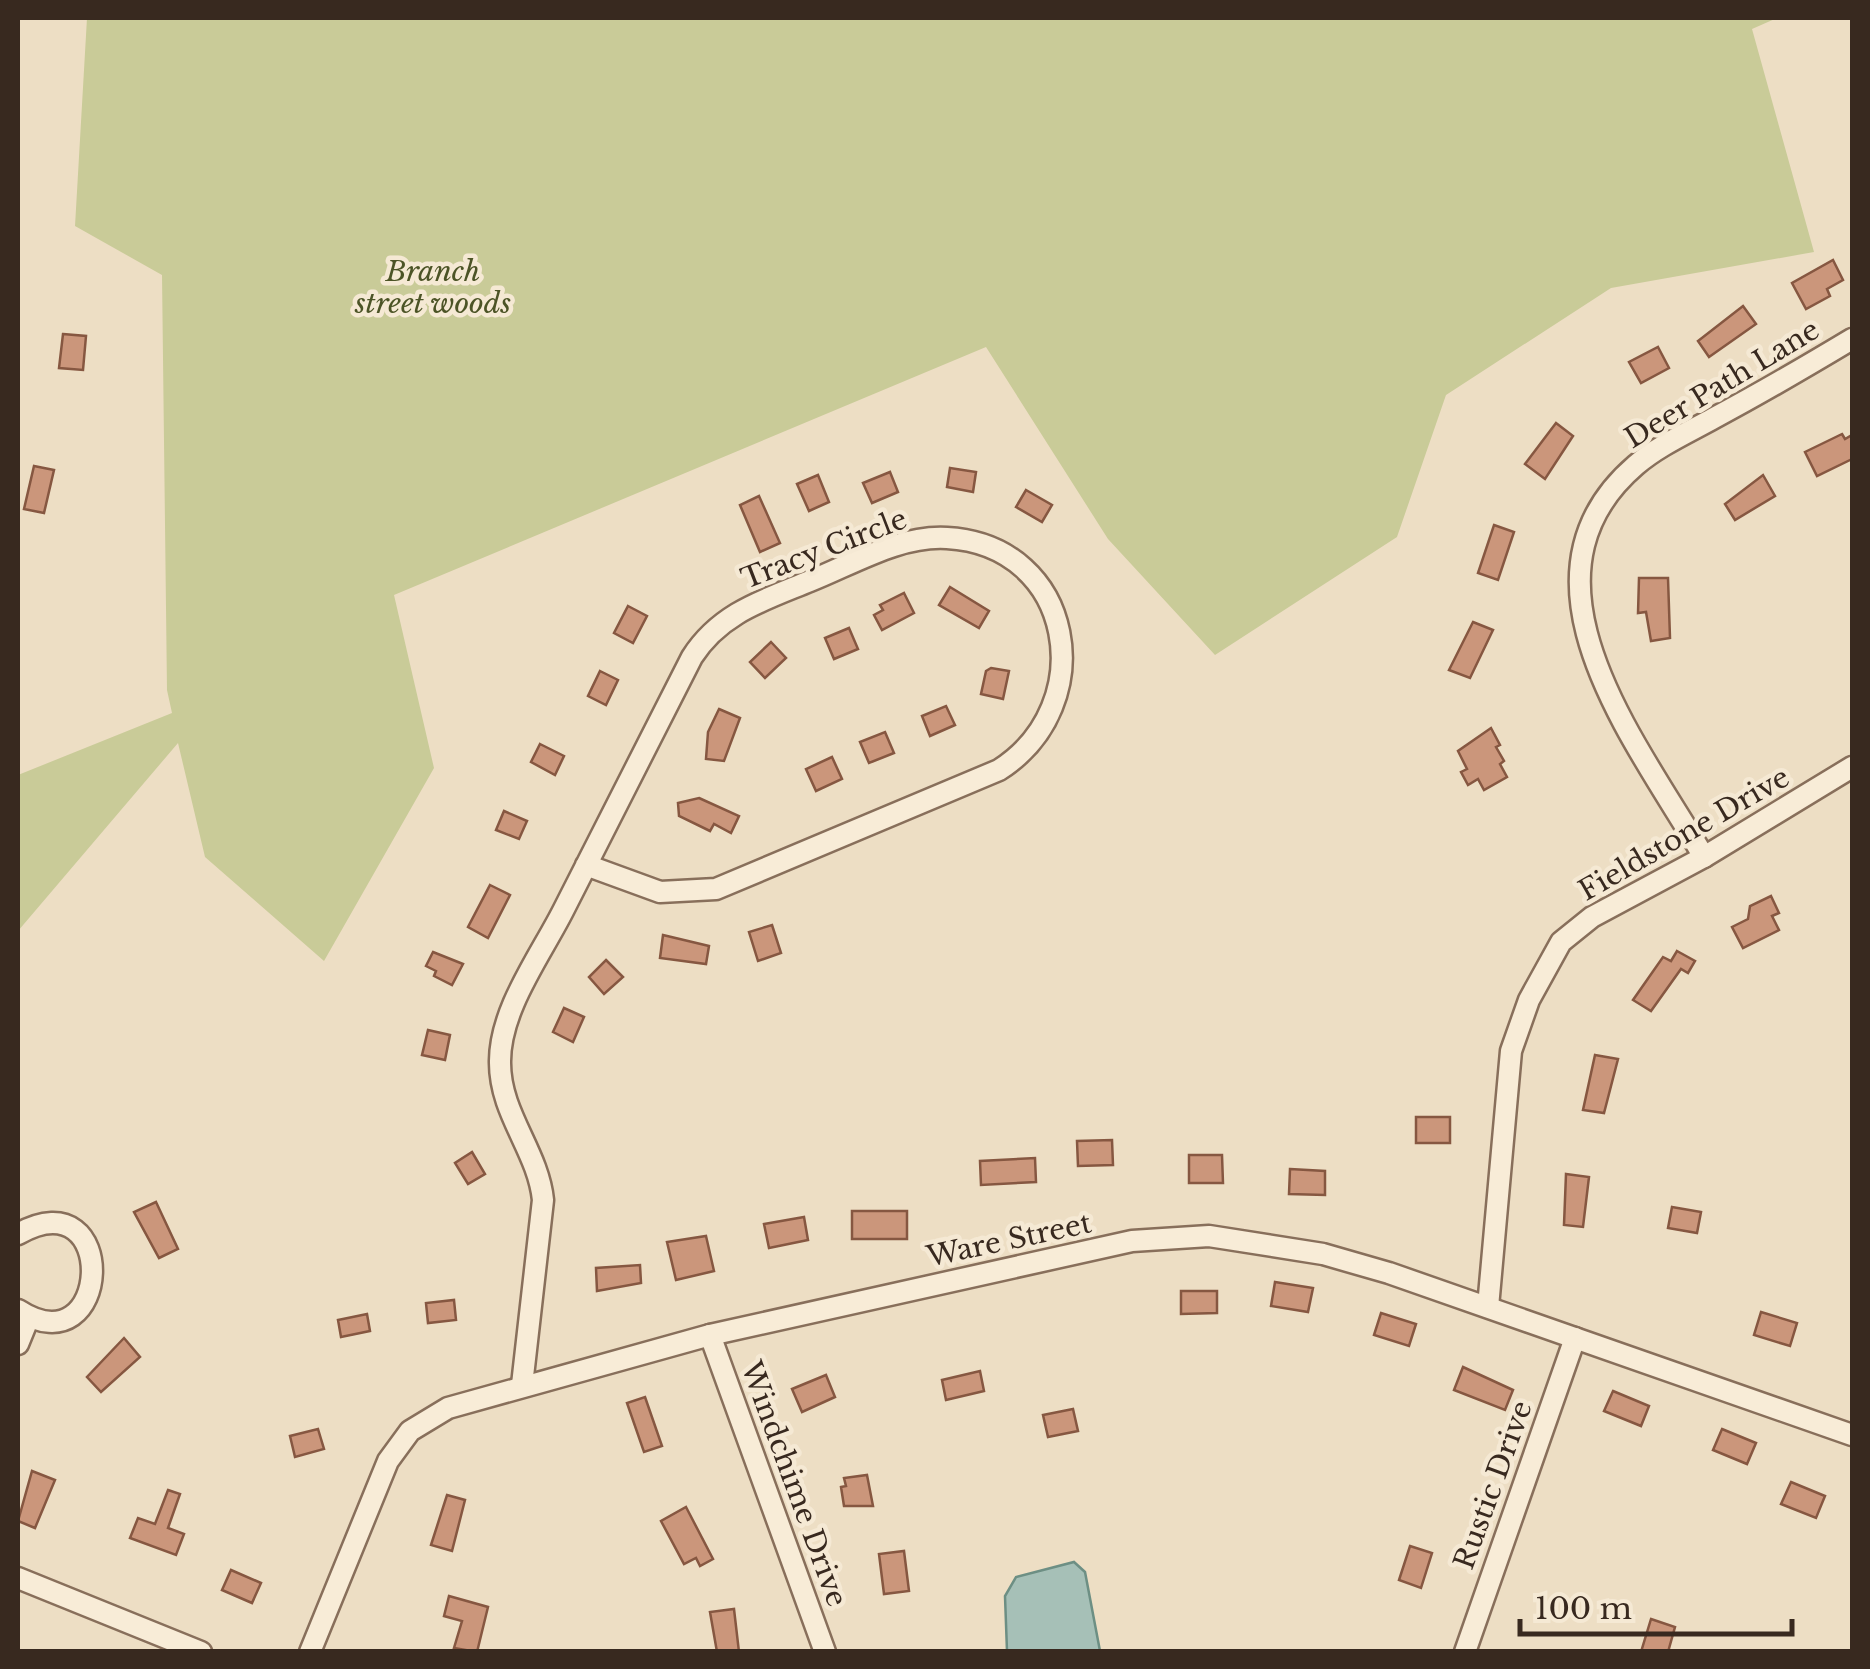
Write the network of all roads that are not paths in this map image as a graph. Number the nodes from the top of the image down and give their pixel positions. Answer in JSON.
{"nodes":[{"id":1,"x":1852,"y":339,"type":"edge"},
{"id":2,"x":1852,"y":767,"type":"edge"},
{"id":3,"x":1704,"y":857,"type":"junction"},
{"id":4,"x":586,"y":866,"type":"junction"},
{"id":5,"x":18,"y":1234,"type":"edge"},
{"id":6,"x":1488,"y":1308,"type":"junction"},
{"id":7,"x":23,"y":1314,"type":"edge"},
{"id":8,"x":710,"y":1336,"type":"junction"},
{"id":9,"x":1575,"y":1338,"type":"junction"},
{"id":10,"x":18,"y":1344,"type":"edge"},
{"id":11,"x":522,"y":1385,"type":"junction"},
{"id":12,"x":1852,"y":1435,"type":"edge"},
{"id":13,"x":18,"y":1578,"type":"edge"},
{"id":14,"x":201,"y":1652,"type":"edge"},
{"id":15,"x":310,"y":1652,"type":"edge"},
{"id":16,"x":824,"y":1652,"type":"edge"},
{"id":17,"x":1465,"y":1652,"type":"edge"}],
"edges":[{"from":1,"to":3,"type":"street","name":"Deer Path Lane"},
{"from":2,"to":3,"type":"street","name":"Fieldstone Drive"},
{"from":3,"to":6,"type":"street","name":"Fieldstone Drive"},
{"from":4,"to":4,"type":"street","name":"Tracy Circle"},
{"from":4,"to":11,"type":"street","name":"Tracy Circle"},
{"from":5,"to":7,"type":"street"},
{"from":6,"to":8,"type":"street","name":"Ware Street"},
{"from":6,"to":9,"type":"street","name":"Ware Street"},
{"from":7,"to":10,"type":"street"},
{"from":8,"to":11,"type":"street","name":"Ware Street"},
{"from":8,"to":16,"type":"street","name":"Windchime Drive"},
{"from":9,"to":12,"type":"street","name":"Ware Street"},
{"from":9,"to":17,"type":"street","name":"Rustic Drive"},
{"from":11,"to":15,"type":"street","name":"Ware Street"},
{"from":13,"to":14,"type":"street"}]}
